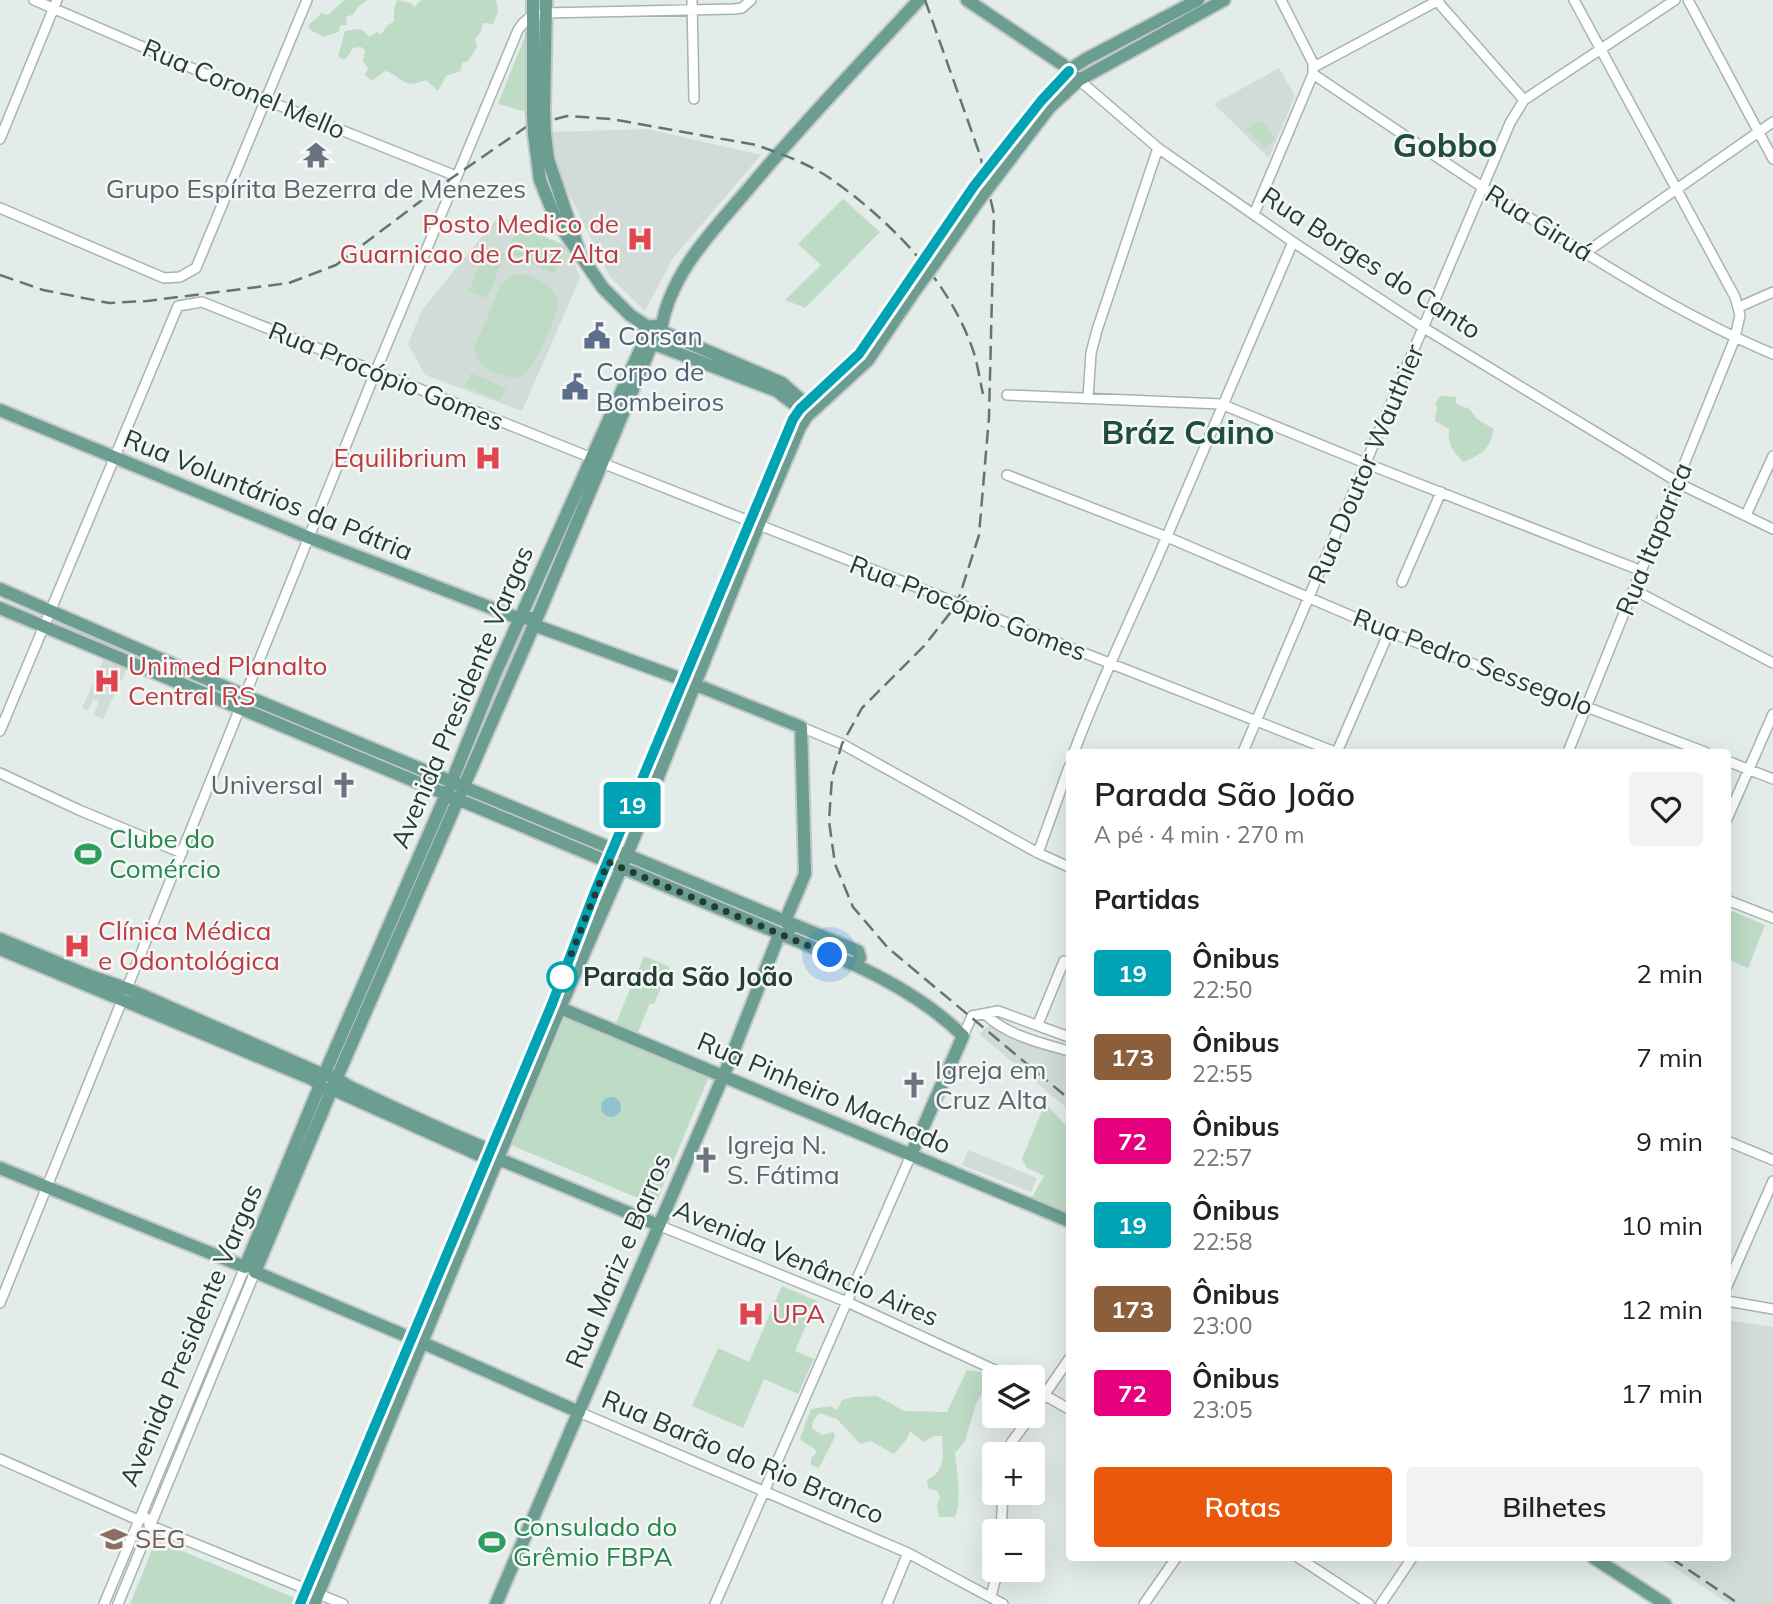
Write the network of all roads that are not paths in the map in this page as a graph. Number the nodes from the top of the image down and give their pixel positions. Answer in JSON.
{"nodes":[{"id":1,"x":34,"y":0,"type":"edge"},
{"id":2,"x":307,"y":0,"type":"edge"},
{"id":3,"x":533,"y":0,"type":"edge"},
{"id":4,"x":751,"y":0,"type":"edge"},
{"id":5,"x":919,"y":0,"type":"edge"},
{"id":6,"x":967,"y":0,"type":"edge"},
{"id":7,"x":1198,"y":0,"type":"edge"},
{"id":8,"x":1224,"y":0,"type":"edge"},
{"id":9,"x":1281,"y":0,"type":"edge"},
{"id":10,"x":1574,"y":0,"type":"edge"},
{"id":11,"x":1675,"y":0,"type":"edge"},
{"id":12,"x":1688,"y":0,"type":"edge"},
{"id":13,"x":1438,"y":1,"type":"edge"},
{"id":14,"x":55,"y":4,"type":"edge"},
{"id":15,"x":692,"y":5,"type":"edge"},
{"id":16,"x":541,"y":9,"type":"edge"},
{"id":17,"x":1599,"y":49,"type":"junction"},
{"id":18,"x":1313,"y":71,"type":"junction"},
{"id":19,"x":1074,"y":75,"type":"junction"},
{"id":20,"x":694,"y":99,"type":"dead end"},
{"id":21,"x":266,"y":100,"type":"junction"},
{"id":22,"x":1524,"y":100,"type":"junction"},
{"id":23,"x":1045,"y":105,"type":"junction"},
{"id":24,"x":1773,"y":122,"type":"edge"},
{"id":25,"x":1758,"y":132,"type":"junction"},
{"id":26,"x":0,"y":139,"type":"edge"},
{"id":27,"x":1158,"y":148,"type":"junction"},
{"id":28,"x":1773,"y":159,"type":"edge"},
{"id":29,"x":456,"y":176,"type":"junction"},
{"id":30,"x":1483,"y":188,"type":"junction"},
{"id":31,"x":1677,"y":189,"type":"junction"},
{"id":32,"x":0,"y":208,"type":"edge"},
{"id":33,"x":1254,"y":214,"type":"junction"},
{"id":34,"x":1293,"y":242,"type":"junction"},
{"id":35,"x":1586,"y":253,"type":"junction"},
{"id":36,"x":932,"y":258,"type":"junction"},
{"id":37,"x":1773,"y":292,"type":"edge"},
{"id":38,"x":1739,"y":307,"type":"junction"},
{"id":39,"x":1424,"y":328,"type":"junction"},
{"id":40,"x":652,"y":334,"type":"junction"},
{"id":41,"x":1735,"y":338,"type":"junction"},
{"id":42,"x":1773,"y":354,"type":"edge"},
{"id":43,"x":376,"y":373,"type":"junction"},
{"id":44,"x":1007,"y":395,"type":"dead end"},
{"id":45,"x":1087,"y":398,"type":"junction"},
{"id":46,"x":1222,"y":404,"type":"junction"},
{"id":47,"x":0,"y":410,"type":"edge"},
{"id":48,"x":806,"y":410,"type":"junction"},
{"id":49,"x":1773,"y":456,"type":"edge"},
{"id":50,"x":115,"y":457,"type":"junction"},
{"id":51,"x":597,"y":461,"type":"junction"},
{"id":52,"x":1365,"y":463,"type":"junction"},
{"id":53,"x":1007,"y":475,"type":"dead end"},
{"id":54,"x":1676,"y":481,"type":"junction"},
{"id":55,"x":1441,"y":492,"type":"junction"},
{"id":56,"x":1746,"y":515,"type":"junction"},
{"id":57,"x":753,"y":524,"type":"junction"},
{"id":58,"x":1773,"y":529,"type":"edge"},
{"id":59,"x":1167,"y":537,"type":"junction"},
{"id":60,"x":310,"y":538,"type":"junction"},
{"id":61,"x":1642,"y":571,"type":"junction"},
{"id":62,"x":1402,"y":582,"type":"dead end"},
{"id":63,"x":0,"y":589,"type":"edge"},
{"id":64,"x":1634,"y":590,"type":"junction"},
{"id":65,"x":1309,"y":597,"type":"junction"},
{"id":66,"x":0,"y":608,"type":"edge"},
{"id":67,"x":51,"y":610,"type":"junction"},
{"id":68,"x":520,"y":620,"type":"junction"},
{"id":69,"x":534,"y":625,"type":"junction"},
{"id":70,"x":44,"y":626,"type":"junction"},
{"id":71,"x":1389,"y":632,"type":"junction"},
{"id":72,"x":1773,"y":663,"type":"edge"},
{"id":73,"x":1111,"y":664,"type":"junction"},
{"id":74,"x":689,"y":682,"type":"junction"},
{"id":75,"x":244,"y":702,"type":"junction"},
{"id":76,"x":1586,"y":706,"type":"junction"},
{"id":77,"x":1773,"y":714,"type":"edge"},
{"id":78,"x":1256,"y":720,"type":"junction"},
{"id":79,"x":801,"y":727,"type":"junction"},
{"id":80,"x":0,"y":731,"type":"edge"},
{"id":81,"x":1075,"y":749,"type":"edge"},
{"id":82,"x":1243,"y":749,"type":"edge"},
{"id":83,"x":1328,"y":749,"type":"edge"},
{"id":84,"x":1337,"y":749,"type":"edge"},
{"id":85,"x":1569,"y":749,"type":"edge"},
{"id":86,"x":1697,"y":749,"type":"edge"},
{"id":87,"x":1731,"y":762,"type":"edge"},
{"id":88,"x":1749,"y":769,"type":"junction"},
{"id":89,"x":0,"y":773,"type":"edge"},
{"id":90,"x":1066,"y":774,"type":"edge"},
{"id":91,"x":1773,"y":779,"type":"edge"},
{"id":92,"x":458,"y":783,"type":"junction"},
{"id":93,"x":452,"y":797,"type":"junction"},
{"id":94,"x":1731,"y":810,"type":"edge"},
{"id":95,"x":614,"y":848,"type":"junction"},
{"id":96,"x":182,"y":853,"type":"junction"},
{"id":97,"x":1038,"y":853,"type":"junction"},
{"id":98,"x":627,"y":855,"type":"junction"},
{"id":99,"x":608,"y":862,"type":"junction"},
{"id":100,"x":1066,"y":866,"type":"edge"},
{"id":101,"x":621,"y":868,"type":"junction"},
{"id":102,"x":1731,"y":902,"type":"edge"},
{"id":103,"x":1773,"y":918,"type":"edge"},
{"id":104,"x":785,"y":921,"type":"junction"},
{"id":105,"x":779,"y":935,"type":"junction"},
{"id":106,"x":0,"y":939,"type":"edge"},
{"id":107,"x":0,"y":948,"type":"edge"},
{"id":108,"x":1064,"y":961,"type":"dead end"},
{"id":109,"x":855,"y":965,"type":"junction"},
{"id":110,"x":52,"y":966,"type":"junction"},
{"id":111,"x":125,"y":994,"type":"junction"},
{"id":112,"x":561,"y":1008,"type":"junction"},
{"id":113,"x":985,"y":1014,"type":"junction"},
{"id":114,"x":1038,"y":1024,"type":"junction"},
{"id":115,"x":963,"y":1036,"type":"junction"},
{"id":116,"x":1066,"y":1036,"type":"edge"},
{"id":117,"x":1066,"y":1050,"type":"edge"},
{"id":118,"x":723,"y":1075,"type":"junction"},
{"id":119,"x":328,"y":1082,"type":"junction"},
{"id":120,"x":1731,"y":1143,"type":"edge"},
{"id":121,"x":911,"y":1155,"type":"junction"},
{"id":122,"x":496,"y":1157,"type":"junction"},
{"id":123,"x":1773,"y":1160,"type":"edge"},
{"id":124,"x":0,"y":1168,"type":"edge"},
{"id":125,"x":1773,"y":1181,"type":"edge"},
{"id":126,"x":47,"y":1189,"type":"junction"},
{"id":127,"x":1066,"y":1220,"type":"edge"},
{"id":128,"x":658,"y":1225,"type":"junction"},
{"id":129,"x":250,"y":1270,"type":"junction"},
{"id":130,"x":1731,"y":1277,"type":"edge"},
{"id":131,"x":847,"y":1302,"type":"junction"},
{"id":132,"x":1731,"y":1302,"type":"edge"},
{"id":133,"x":0,"y":1303,"type":"edge"},
{"id":134,"x":1773,"y":1309,"type":"edge"},
{"id":135,"x":417,"y":1340,"type":"junction"},
{"id":136,"x":1066,"y":1364,"type":"edge"},
{"id":137,"x":984,"y":1365,"type":"edge"},
{"id":138,"x":1046,"y":1394,"type":"joint"},
{"id":139,"x":1066,"y":1407,"type":"edge"},
{"id":140,"x":579,"y":1412,"type":"junction"},
{"id":141,"x":0,"y":1459,"type":"edge"},
{"id":142,"x":765,"y":1492,"type":"junction"},
{"id":143,"x":138,"y":1520,"type":"junction"},
{"id":144,"x":149,"y":1525,"type":"junction"},
{"id":145,"x":908,"y":1553,"type":"junction"},
{"id":146,"x":1174,"y":1561,"type":"edge"},
{"id":147,"x":1304,"y":1561,"type":"edge"},
{"id":148,"x":1410,"y":1561,"type":"edge"},
{"id":149,"x":1599,"y":1561,"type":"edge"},
{"id":150,"x":995,"y":1582,"type":"edge"},
{"id":151,"x":313,"y":1595,"type":"edge"},
{"id":152,"x":991,"y":1596,"type":"junction"},
{"id":153,"x":104,"y":1604,"type":"edge"},
{"id":154,"x":118,"y":1604,"type":"edge"},
{"id":155,"x":300,"y":1604,"type":"edge"},
{"id":156,"x":343,"y":1604,"type":"edge"},
{"id":157,"x":496,"y":1604,"type":"edge"},
{"id":158,"x":715,"y":1604,"type":"edge"},
{"id":159,"x":887,"y":1604,"type":"edge"},
{"id":160,"x":1003,"y":1604,"type":"edge"},
{"id":161,"x":1144,"y":1604,"type":"edge"},
{"id":162,"x":1370,"y":1604,"type":"edge"},
{"id":163,"x":1381,"y":1604,"type":"edge"},
{"id":164,"x":1665,"y":1604,"type":"edge"}],
"edges":[{"from":1,"to":14,"type":"street","name":"Rua Coronel Mello"},
{"from":2,"to":21,"type":"street"},
{"from":3,"to":16,"type":"main road"},
{"from":4,"to":15,"type":"street"},
{"from":5,"to":40,"type":"main road","name":"Avenida Presidente Vargas"},
{"from":6,"to":19,"type":"main road","name":"Rua Borges do Canto"},
{"from":7,"to":19,"type":"main road"},
{"from":8,"to":19,"type":"main road"},
{"from":9,"to":18,"type":"street","name":"Rua Giruá"},
{"from":10,"to":17,"type":"street"},
{"from":11,"to":17,"type":"street"},
{"from":12,"to":25,"type":"street"},
{"from":13,"to":18,"type":"street"},
{"from":13,"to":22,"type":"street"},
{"from":14,"to":21,"type":"street","name":"Rua Coronel Mello"},
{"from":14,"to":26,"type":"street"},
{"from":15,"to":16,"type":"street"},
{"from":15,"to":20,"type":"street"},
{"from":16,"to":29,"type":"street"},
{"from":16,"to":40,"type":"main road","bridge":true},
{"from":17,"to":22,"type":"street"},
{"from":17,"to":31,"type":"street"},
{"from":18,"to":30,"type":"street","name":"Rua Giruá"},
{"from":18,"to":33,"type":"street"},
{"from":19,"to":23,"type":"main road"},
{"from":19,"to":27,"type":"street","name":"Rua Borges do Canto"},
{"from":21,"to":29,"type":"street","name":"Rua Coronel Mello"},
{"from":21,"to":32,"type":"street"},
{"from":22,"to":30,"type":"street","name":"Rua Doutor Wauthier"},
{"from":23,"to":36,"type":"main road","bridge":true},
{"from":23,"to":36,"type":"main road","bridge":true},
{"from":24,"to":25,"type":"street"},
{"from":25,"to":28,"type":"street"},
{"from":25,"to":31,"type":"street"},
{"from":27,"to":33,"type":"street","name":"Rua Borges do Canto"},
{"from":27,"to":45,"type":"street"},
{"from":29,"to":43,"type":"street"},
{"from":30,"to":35,"type":"street","name":"Rua Giruá"},
{"from":30,"to":39,"type":"street","name":"Rua Doutor Wauthier"},
{"from":31,"to":35,"type":"street"},
{"from":31,"to":38,"type":"street"},
{"from":33,"to":34,"type":"street","name":"Rua Borges do Canto"},
{"from":34,"to":39,"type":"street","name":"Rua Borges do Canto"},
{"from":34,"to":46,"type":"street"},
{"from":35,"to":41,"type":"street","name":"Rua Giruá"},
{"from":36,"to":48,"type":"main road","bridge":true},
{"from":37,"to":38,"type":"street"},
{"from":38,"to":41,"type":"street","name":"Rua Itaparica"},
{"from":39,"to":52,"type":"street","name":"Rua Doutor Wauthier"},
{"from":39,"to":54,"type":"street","name":"Rua Borges do Canto"},
{"from":40,"to":48,"type":"main road"},
{"from":40,"to":51,"type":"main road","name":"Avenida Presidente Vargas"},
{"from":41,"to":42,"type":"street","name":"Rua Giruá"},
{"from":41,"to":54,"type":"street","name":"Rua Itaparica"},
{"from":43,"to":50,"type":"street","name":"Rua Procópio Gomes"},
{"from":43,"to":51,"type":"street","name":"Rua Procópio Gomes"},
{"from":43,"to":60,"type":"street"},
{"from":44,"to":45,"type":"street"},
{"from":45,"to":46,"type":"street"},
{"from":46,"to":52,"type":"street"},
{"from":46,"to":59,"type":"street"},
{"from":47,"to":50,"type":"main road","name":"Rua Voluntários da Pátria"},
{"from":48,"to":57,"type":"main road"},
{"from":49,"to":56,"type":"street"},
{"from":50,"to":60,"type":"main road","name":"Rua Voluntários da Pátria"},
{"from":50,"to":67,"type":"street"},
{"from":51,"to":57,"type":"street","name":"Rua Procópio Gomes"},
{"from":51,"to":68,"type":"main road","name":"Avenida Presidente Vargas"},
{"from":51,"to":69,"type":"main road","name":"Avenida Presidente Vargas"},
{"from":52,"to":55,"type":"street"},
{"from":52,"to":65,"type":"street","name":"Rua Doutor Wauthier"},
{"from":53,"to":59,"type":"street","name":"Rua Pedro Sessegolo"},
{"from":54,"to":56,"type":"street","name":"Rua Borges do Canto"},
{"from":54,"to":61,"type":"street","name":"Rua Itaparica"},
{"from":55,"to":61,"type":"street"},
{"from":55,"to":62,"type":"street"},
{"from":56,"to":58,"type":"street","name":"Rua Borges do Canto"},
{"from":57,"to":73,"type":"street","name":"Rua Procópio Gomes"},
{"from":57,"to":74,"type":"main road"},
{"from":59,"to":65,"type":"street","name":"Rua Pedro Sessegolo"},
{"from":59,"to":73,"type":"street"},
{"from":60,"to":68,"type":"main road","name":"Rua Voluntários da Pátria"},
{"from":60,"to":75,"type":"street"},
{"from":61,"to":64,"type":"street","name":"Rua Itaparica"},
{"from":63,"to":67,"type":"main road"},
{"from":64,"to":72,"type":"street"},
{"from":64,"to":76,"type":"street","name":"Rua Itaparica"},
{"from":65,"to":71,"type":"street","name":"Rua Pedro Sessegolo"},
{"from":65,"to":78,"type":"street","name":"Rua Doutor Wauthier"},
{"from":66,"to":70,"type":"main road"},
{"from":67,"to":70,"type":"street"},
{"from":67,"to":75,"type":"main road"},
{"from":68,"to":69,"type":"main road","name":"Rua Voluntários da Pátria"},
{"from":68,"to":92,"type":"main road","name":"Avenida Presidente Vargas"},
{"from":69,"to":74,"type":"main road","name":"Rua Voluntários da Pátria"},
{"from":69,"to":92,"type":"main road","name":"Avenida Presidente Vargas"},
{"from":70,"to":75,"type":"main road"},
{"from":70,"to":80,"type":"street"},
{"from":71,"to":76,"type":"street","name":"Rua Pedro Sessegolo"},
{"from":71,"to":84,"type":"street"},
{"from":73,"to":78,"type":"street","name":"Rua Procópio Gomes"},
{"from":73,"to":81,"type":"street"},
{"from":74,"to":79,"type":"main road","name":"Rua Voluntários da Pátria"},
{"from":74,"to":95,"type":"main road"},
{"from":74,"to":98,"type":"main road"},
{"from":75,"to":92,"type":"main road"},
{"from":75,"to":93,"type":"main road"},
{"from":75,"to":96,"type":"street"},
{"from":76,"to":85,"type":"street","name":"Rua Itaparica"},
{"from":76,"to":86,"type":"street","name":"Rua Pedro Sessegolo"},
{"from":77,"to":88,"type":"street"},
{"from":78,"to":82,"type":"street","name":"Rua Doutor Wauthier"},
{"from":78,"to":83,"type":"street","name":"Rua Procópio Gomes"},
{"from":79,"to":97,"type":"street","name":"Rua Voluntários da Pátria"},
{"from":79,"to":104,"type":"main road","name":"Rua Mariz e Barros"},
{"from":87,"to":88,"type":"street"},
{"from":88,"to":91,"type":"street"},
{"from":88,"to":94,"type":"street"},
{"from":89,"to":96,"type":"street"},
{"from":90,"to":97,"type":"street"},
{"from":92,"to":93,"type":"main road","name":"Avenida Presidente Vargas"},
{"from":92,"to":95,"type":"main road"},
{"from":93,"to":99,"type":"main road"},
{"from":93,"to":119,"type":"main road","name":"Avenida Presidente Vargas"},
{"from":95,"to":98,"type":"main road"},
{"from":95,"to":99,"type":"main road"},
{"from":96,"to":111,"type":"street"},
{"from":97,"to":100,"type":"street","name":"Rua Voluntários da Pátria"},
{"from":98,"to":101,"type":"main road"},
{"from":98,"to":104,"type":"main road"},
{"from":99,"to":101,"type":"main road"},
{"from":99,"to":122,"type":"main road"},
{"from":101,"to":105,"type":"main road"},
{"from":101,"to":112,"type":"main road"},
{"from":102,"to":103,"type":"street"},
{"from":104,"to":105,"type":"main road","name":"Rua Mariz e Barros"},
{"from":104,"to":109,"type":"main road"},
{"from":105,"to":109,"type":"main road"},
{"from":105,"to":118,"type":"main road","name":"Rua Mariz e Barros"},
{"from":106,"to":110,"type":"main road","name":"Avenida Venâncio Aires"},
{"from":107,"to":110,"type":"main road","name":"Avenida Venâncio Aires"},
{"from":108,"to":114,"type":"street"},
{"from":109,"to":115,"type":"main road"},
{"from":110,"to":111,"type":"main road","name":"Avenida Venâncio Aires"},
{"from":111,"to":119,"type":"main road","name":"Avenida Venâncio Aires"},
{"from":111,"to":126,"type":"street"},
{"from":112,"to":118,"type":"main road","name":"Rua Pinheiro Machado"},
{"from":112,"to":122,"type":"main road"},
{"from":113,"to":114,"type":"street"},
{"from":113,"to":115,"type":"street"},
{"from":113,"to":117,"type":"street"},
{"from":114,"to":116,"type":"street"},
{"from":115,"to":121,"type":"main road"},
{"from":118,"to":121,"type":"main road","name":"Rua Pinheiro Machado"},
{"from":118,"to":128,"type":"main road","name":"Rua Mariz e Barros"},
{"from":119,"to":122,"type":"main road","name":"Avenida Venâncio Aires"},
{"from":119,"to":129,"type":"main road","name":"Avenida Presidente Vargas"},
{"from":120,"to":123,"type":"street"},
{"from":121,"to":127,"type":"main road","name":"Rua Pinheiro Machado"},
{"from":121,"to":131,"type":"street"},
{"from":122,"to":128,"type":"main road","name":"Avenida Venâncio Aires"},
{"from":122,"to":135,"type":"main road"},
{"from":124,"to":126,"type":"main road","name":"Rua Barão do Rio Branco"},
{"from":125,"to":130,"type":"street"},
{"from":126,"to":129,"type":"main road","name":"Rua Barão do Rio Branco"},
{"from":126,"to":133,"type":"street"},
{"from":128,"to":131,"type":"street","name":"Avenida Venâncio Aires"},
{"from":128,"to":140,"type":"main road","name":"Rua Mariz e Barros"},
{"from":129,"to":135,"type":"main road","name":"Rua Barão do Rio Branco"},
{"from":129,"to":143,"type":"street","name":"Avenida Presidente Vargas"},
{"from":129,"to":144,"type":"street","name":"Avenida Presidente Vargas"},
{"from":131,"to":137,"type":"street","name":"Avenida Venâncio Aires"},
{"from":131,"to":142,"type":"street"},
{"from":132,"to":134,"type":"street"},
{"from":135,"to":140,"type":"main road","name":"Rua Barão do Rio Branco"},
{"from":135,"to":151,"type":"main road"},
{"from":136,"to":138,"type":"street"},
{"from":138,"to":139,"type":"street"},
{"from":140,"to":142,"type":"street","name":"Rua Barão do Rio Branco"},
{"from":140,"to":157,"type":"main road","name":"Rua Mariz e Barros"},
{"from":141,"to":143,"type":"street"},
{"from":142,"to":145,"type":"street","name":"Rua Barão do Rio Branco"},
{"from":142,"to":158,"type":"street"},
{"from":143,"to":144,"type":"street"},
{"from":143,"to":153,"type":"street","name":"Avenida Presidente Vargas"},
{"from":144,"to":151,"type":"street"},
{"from":144,"to":154,"type":"street","name":"Avenida Presidente Vargas"},
{"from":145,"to":152,"type":"street","name":"Rua Barão do Rio Branco"},
{"from":145,"to":159,"type":"street"},
{"from":146,"to":161,"type":"street"},
{"from":147,"to":162,"type":"street"},
{"from":148,"to":163,"type":"street"},
{"from":149,"to":164,"type":"main road"},
{"from":150,"to":152,"type":"street"},
{"from":151,"to":155,"type":"main road"},
{"from":151,"to":156,"type":"street"},
{"from":152,"to":160,"type":"street","name":"Rua Barão do Rio Branco"}]}
